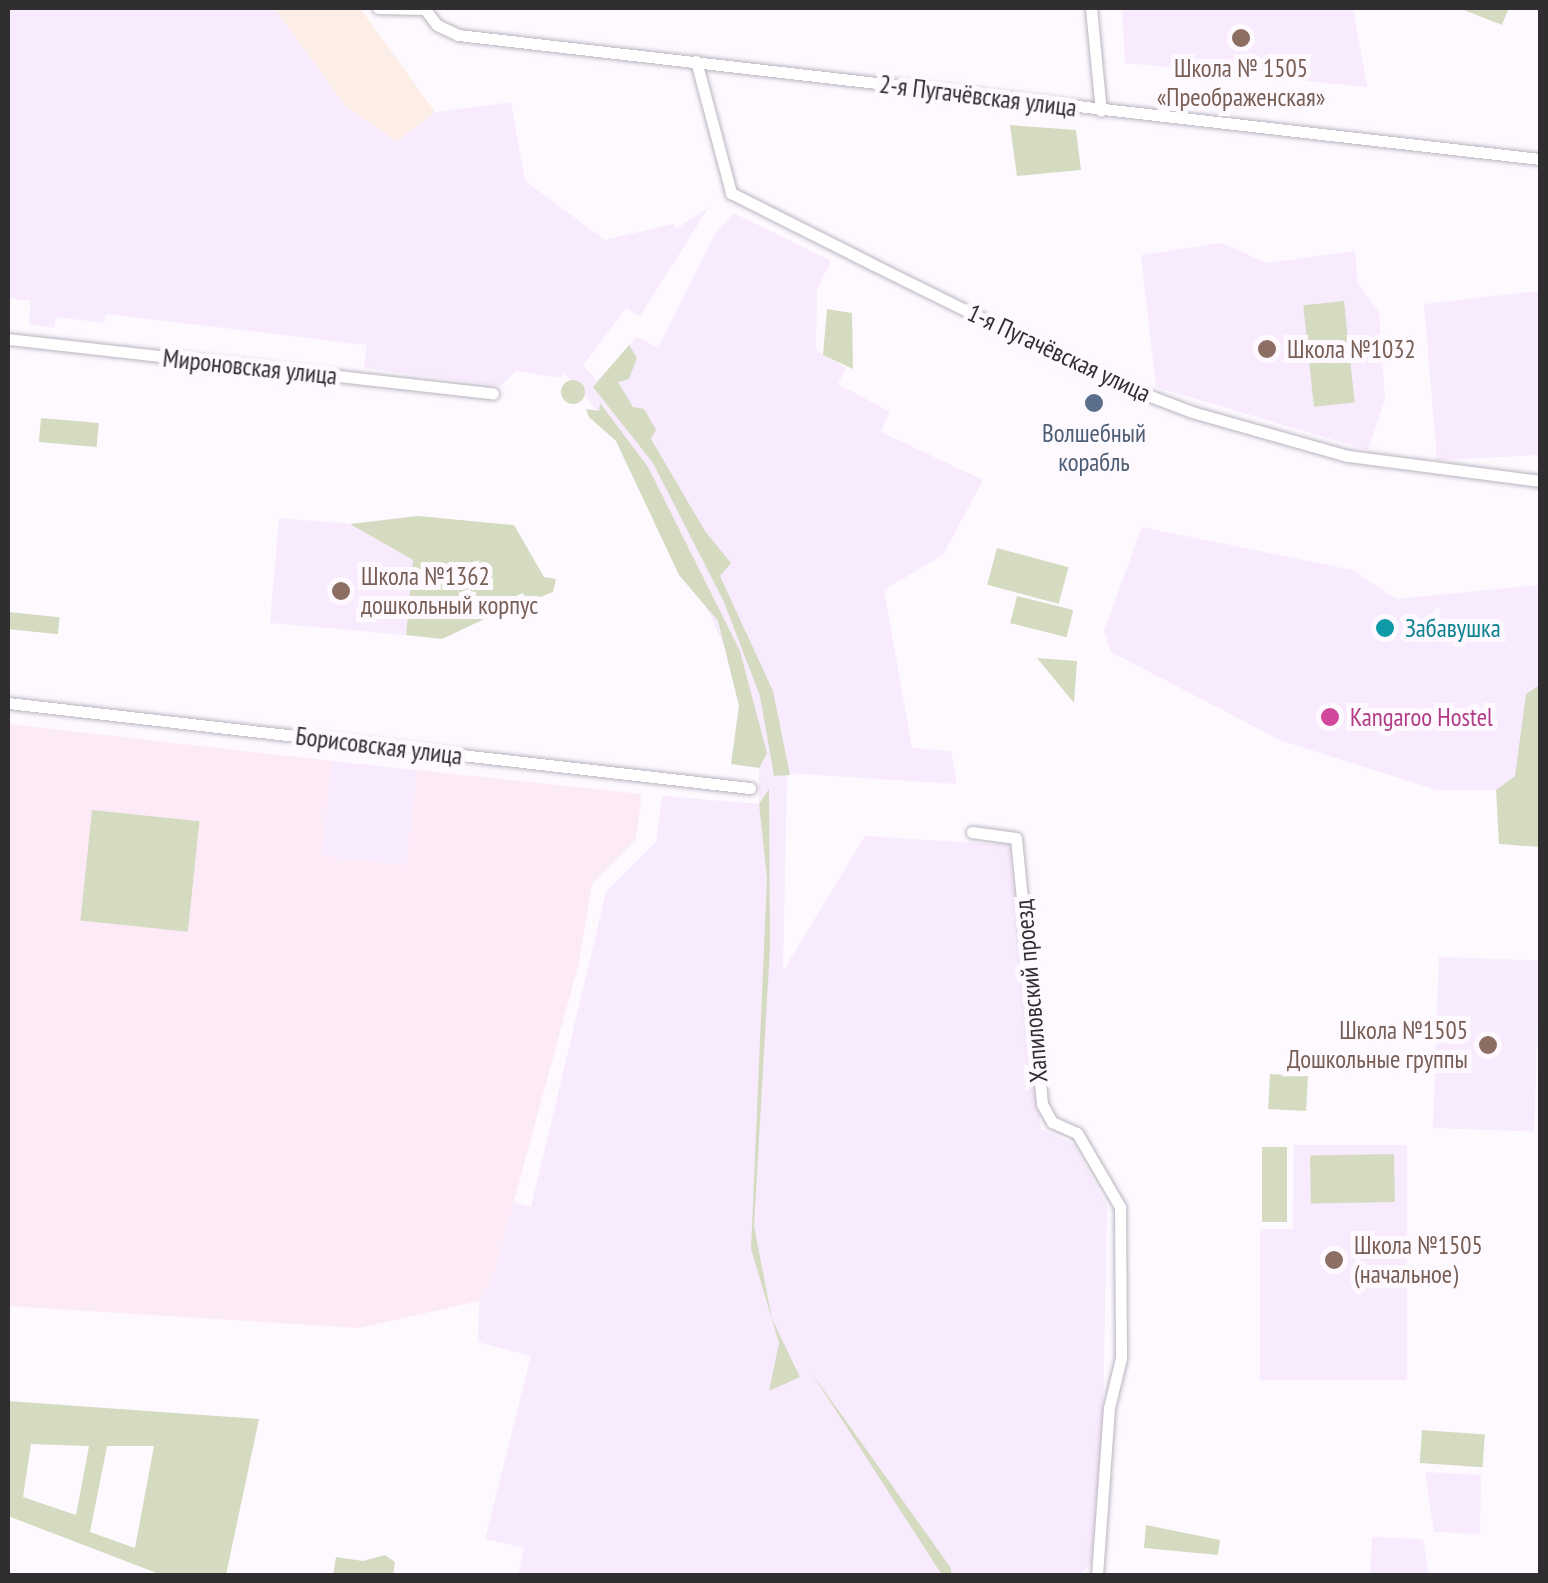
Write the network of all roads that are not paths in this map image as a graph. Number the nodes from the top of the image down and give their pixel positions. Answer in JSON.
{"nodes":[{"id":1,"x":378,"y":8,"type":"edge"},
{"id":2,"x":424,"y":8,"type":"edge"},
{"id":3,"x":1091,"y":8,"type":"edge"},
{"id":4,"x":696,"y":61,"type":"junction"},
{"id":5,"x":1101,"y":111,"type":"junction"},
{"id":6,"x":1540,"y":159,"type":"edge"},
{"id":7,"x":8,"y":340,"type":"edge"},
{"id":8,"x":492,"y":394,"type":"dead end"},
{"id":9,"x":1540,"y":481,"type":"edge"},
{"id":10,"x":8,"y":703,"type":"edge"},
{"id":11,"x":750,"y":788,"type":"dead end"},
{"id":12,"x":972,"y":832,"type":"dead end"},
{"id":13,"x":1097,"y":1576,"type":"edge"}],
"edges":[{"from":1,"to":2,"type":"street"},
{"from":2,"to":4,"type":"street","name":"2-я Пугачёвская улица"},
{"from":3,"to":5,"type":"street"},
{"from":4,"to":5,"type":"street","name":"2-я Пугачёвская улица"},
{"from":4,"to":9,"type":"street","name":"1-я Пугачёвская улица"},
{"from":5,"to":6,"type":"street","name":"2-я Пугачёвская улица"},
{"from":7,"to":8,"type":"street","name":"Мироновская улица"},
{"from":10,"to":11,"type":"street","name":"Борисовская улица"},
{"from":12,"to":13,"type":"street","name":"Хапиловский проезд"}]}
